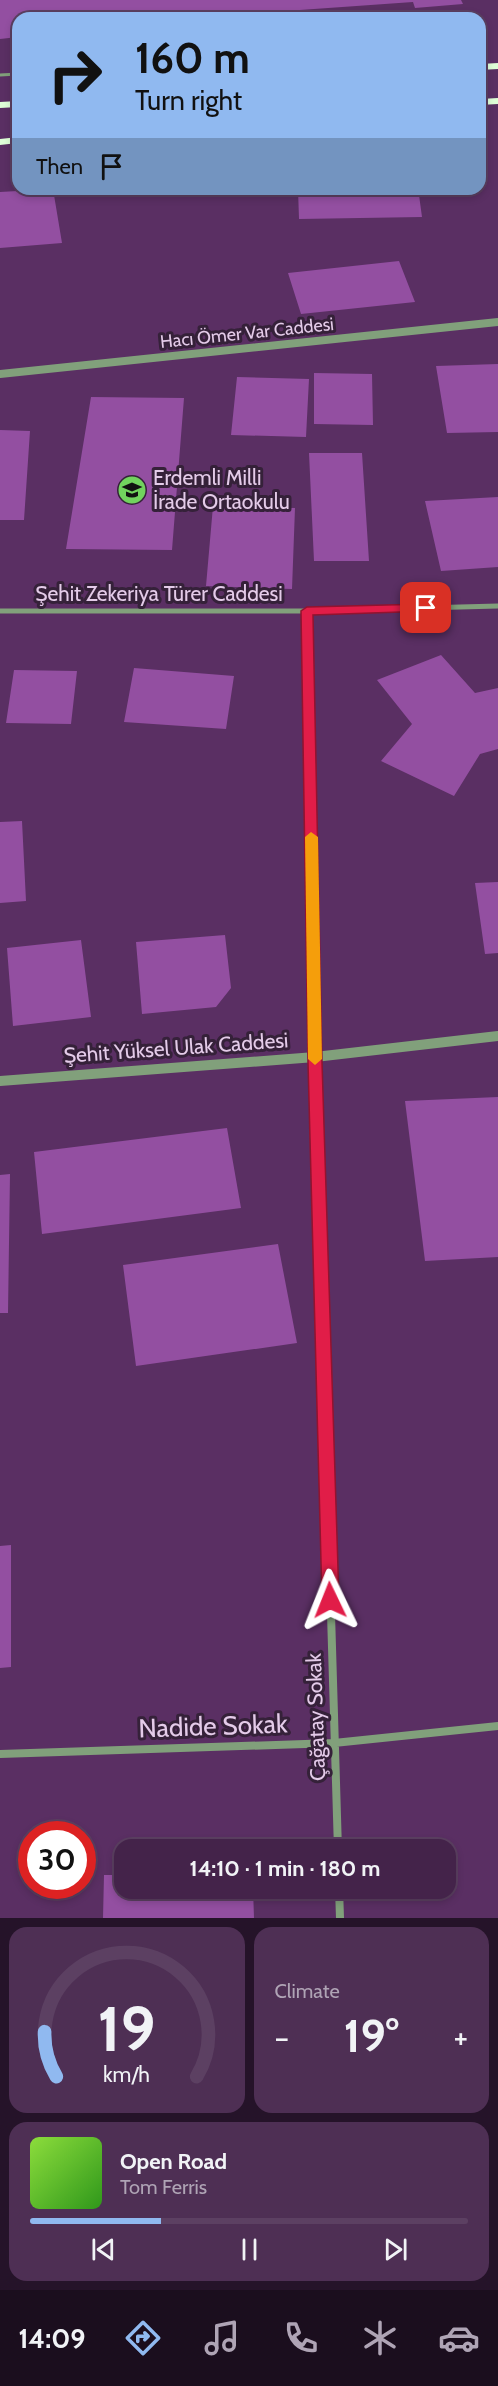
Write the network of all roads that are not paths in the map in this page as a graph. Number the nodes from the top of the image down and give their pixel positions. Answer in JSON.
{"nodes":[{"id":1,"x":498,"y":322,"type":"edge"},
{"id":2,"x":0,"y":374,"type":"edge"},
{"id":3,"x":498,"y":606,"type":"edge"},
{"id":4,"x":0,"y":611,"type":"edge"},
{"id":5,"x":307,"y":611,"type":"junction"},
{"id":6,"x":498,"y":1035,"type":"edge"},
{"id":7,"x":315,"y":1057,"type":"junction"},
{"id":8,"x":0,"y":1081,"type":"edge"},
{"id":9,"x":498,"y":1726,"type":"edge"},
{"id":10,"x":334,"y":1743,"type":"junction"},
{"id":11,"x":0,"y":1754,"type":"edge"},
{"id":12,"x":338,"y":1839,"type":"edge"},
{"id":13,"x":339,"y":1899,"type":"edge"},
{"id":14,"x":340,"y":1918,"type":"edge"}],
"edges":[{"from":1,"to":2,"type":"street","name":"Hacı Ömer Var Caddesi"},
{"from":3,"to":5,"type":"street","name":"Şehit Zekeriya Türer Caddesi"},
{"from":4,"to":5,"type":"street","name":"Şehit Zekeriya Türer Caddesi"},
{"from":5,"to":7,"type":"street","name":"Çağatay Sokak"},
{"from":6,"to":7,"type":"street","name":"Şehit Yüksel Ulak Caddesi"},
{"from":7,"to":8,"type":"street","name":"Şehit Yüksel Ulak Caddesi"},
{"from":7,"to":10,"type":"street","name":"Çağatay Sokak"},
{"from":9,"to":10,"type":"street","name":"Nadide Sokak"},
{"from":10,"to":11,"type":"street","name":"Nadide Sokak"},
{"from":10,"to":12,"type":"street","name":"Çağatay Sokak"},
{"from":13,"to":14,"type":"street"}]}
